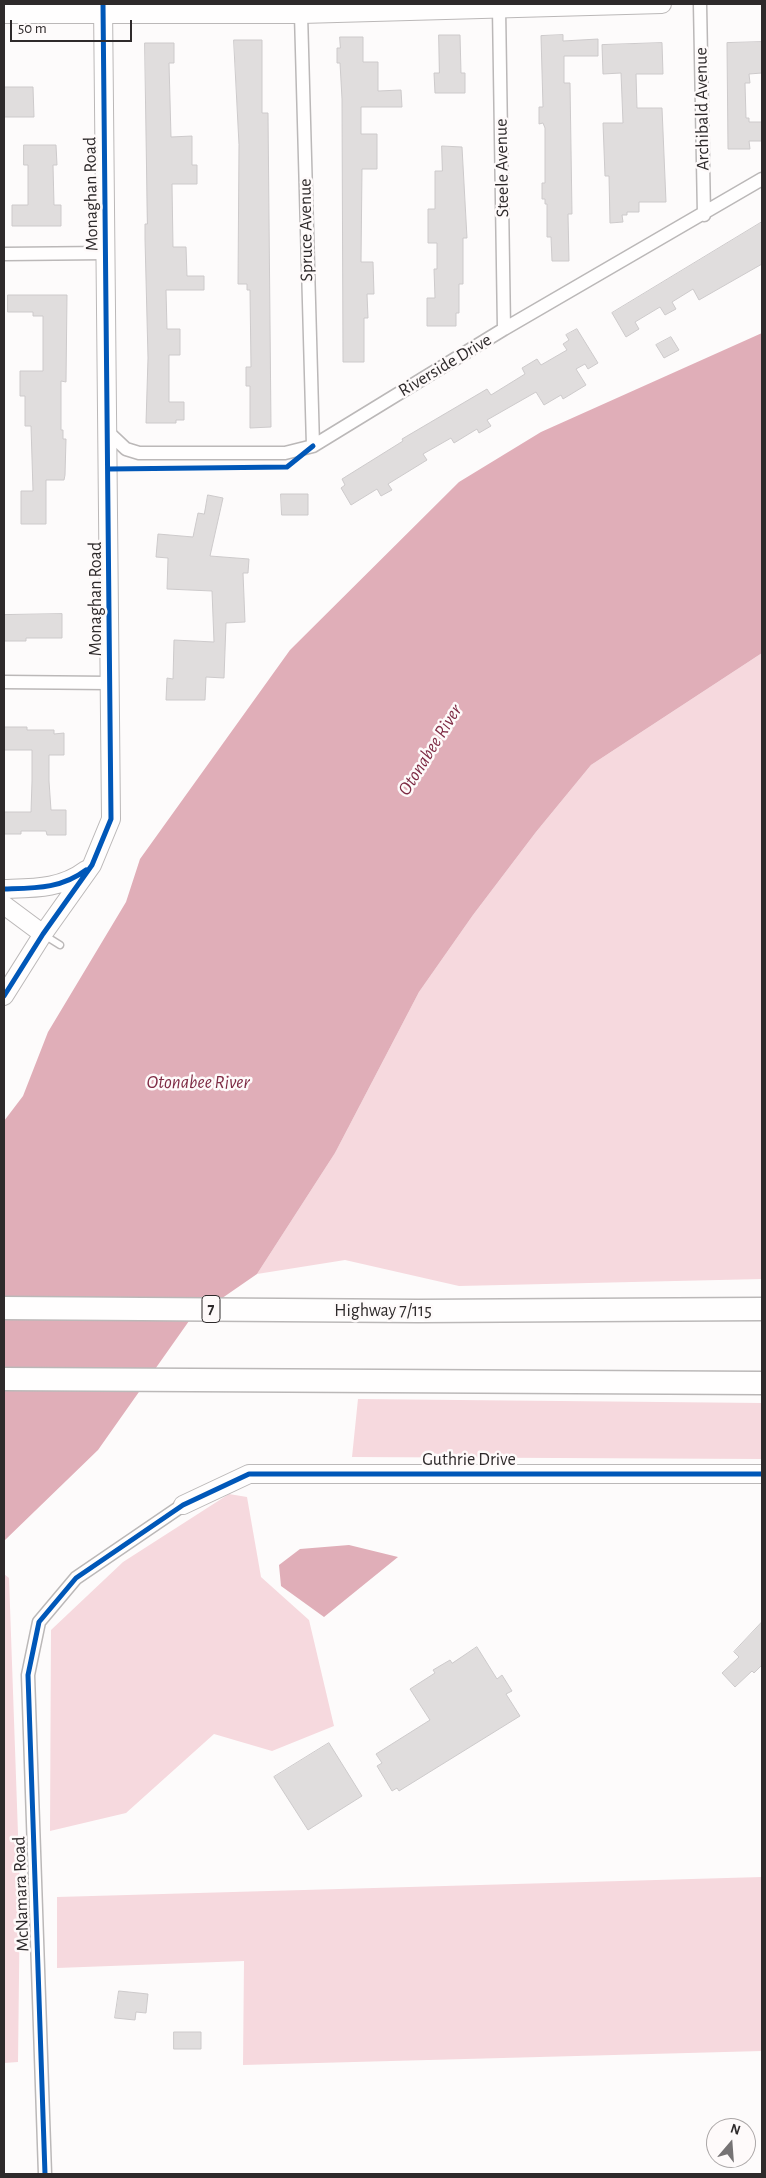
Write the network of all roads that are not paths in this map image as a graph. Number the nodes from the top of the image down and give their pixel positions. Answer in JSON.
{"nodes":[{"id":1,"x":662,"y":4,"type":"edge"},
{"id":2,"x":700,"y":4,"type":"edge"},
{"id":3,"x":499,"y":8,"type":"junction"},
{"id":4,"x":103,"y":9,"type":"edge"},
{"id":5,"x":4,"y":14,"type":"edge"},
{"id":6,"x":301,"y":14,"type":"junction"},
{"id":7,"x":762,"y":179,"type":"edge"},
{"id":8,"x":704,"y":215,"type":"junction"},
{"id":9,"x":4,"y":254,"type":"edge"},
{"id":10,"x":106,"y":254,"type":"junction"},
{"id":11,"x":504,"y":329,"type":"junction"},
{"id":12,"x":109,"y":433,"type":"junction"},
{"id":13,"x":313,"y":446,"type":"junction"},
{"id":14,"x":4,"y":682,"type":"edge"},
{"id":15,"x":110,"y":683,"type":"junction"},
{"id":16,"x":92,"y":865,"type":"junction"},
{"id":17,"x":4,"y":889,"type":"edge"},
{"id":18,"x":4,"y":905,"type":"edge"},
{"id":19,"x":43,"y":934,"type":"junction"},
{"id":20,"x":60,"y":945,"type":"dead end"},
{"id":21,"x":4,"y":996,"type":"edge"},
{"id":22,"x":4,"y":1308,"type":"edge"},
{"id":23,"x":762,"y":1309,"type":"edge"},
{"id":24,"x":4,"y":1378,"type":"edge"},
{"id":25,"x":762,"y":1383,"type":"edge"},
{"id":26,"x":762,"y":1474,"type":"edge"},
{"id":27,"x":183,"y":1504,"type":"joint"},
{"id":28,"x":45,"y":2174,"type":"edge"}],
"edges":[{"from":1,"to":3,"type":"street"},
{"from":2,"to":8,"type":"street","name":"Archibald Avenue"},
{"from":3,"to":6,"type":"street"},
{"from":3,"to":11,"type":"street","name":"Steele Avenue"},
{"from":4,"to":5,"type":"street"},
{"from":4,"to":6,"type":"street"},
{"from":4,"to":10,"type":"street","name":"Monaghan Road"},
{"from":6,"to":13,"type":"street","name":"Spruce Avenue"},
{"from":7,"to":8,"type":"street","name":"Riverside Drive"},
{"from":8,"to":11,"type":"street","name":"Riverside Drive"},
{"from":9,"to":10,"type":"street"},
{"from":10,"to":12,"type":"street","name":"Monaghan Road"},
{"from":11,"to":13,"type":"street","name":"Riverside Drive"},
{"from":12,"to":13,"type":"street","name":"Riverside Drive"},
{"from":12,"to":15,"type":"street","name":"Monaghan Road"},
{"from":14,"to":15,"type":"street"},
{"from":15,"to":16,"type":"street","name":"Monaghan Road"},
{"from":16,"to":17,"type":"street"},
{"from":16,"to":19,"type":"street","name":"Monaghan Road"},
{"from":18,"to":19,"type":"street"},
{"from":19,"to":20,"type":"lane"},
{"from":19,"to":21,"type":"street","name":"Monaghan Road"},
{"from":22,"to":23,"type":"highway","name":"Highway 7/115","number":"7"},
{"from":24,"to":25,"type":"highway"},
{"from":26,"to":27,"type":"street","name":"Guthrie Drive"},
{"from":27,"to":28,"type":"street","name":"McNamara Road"}]}
